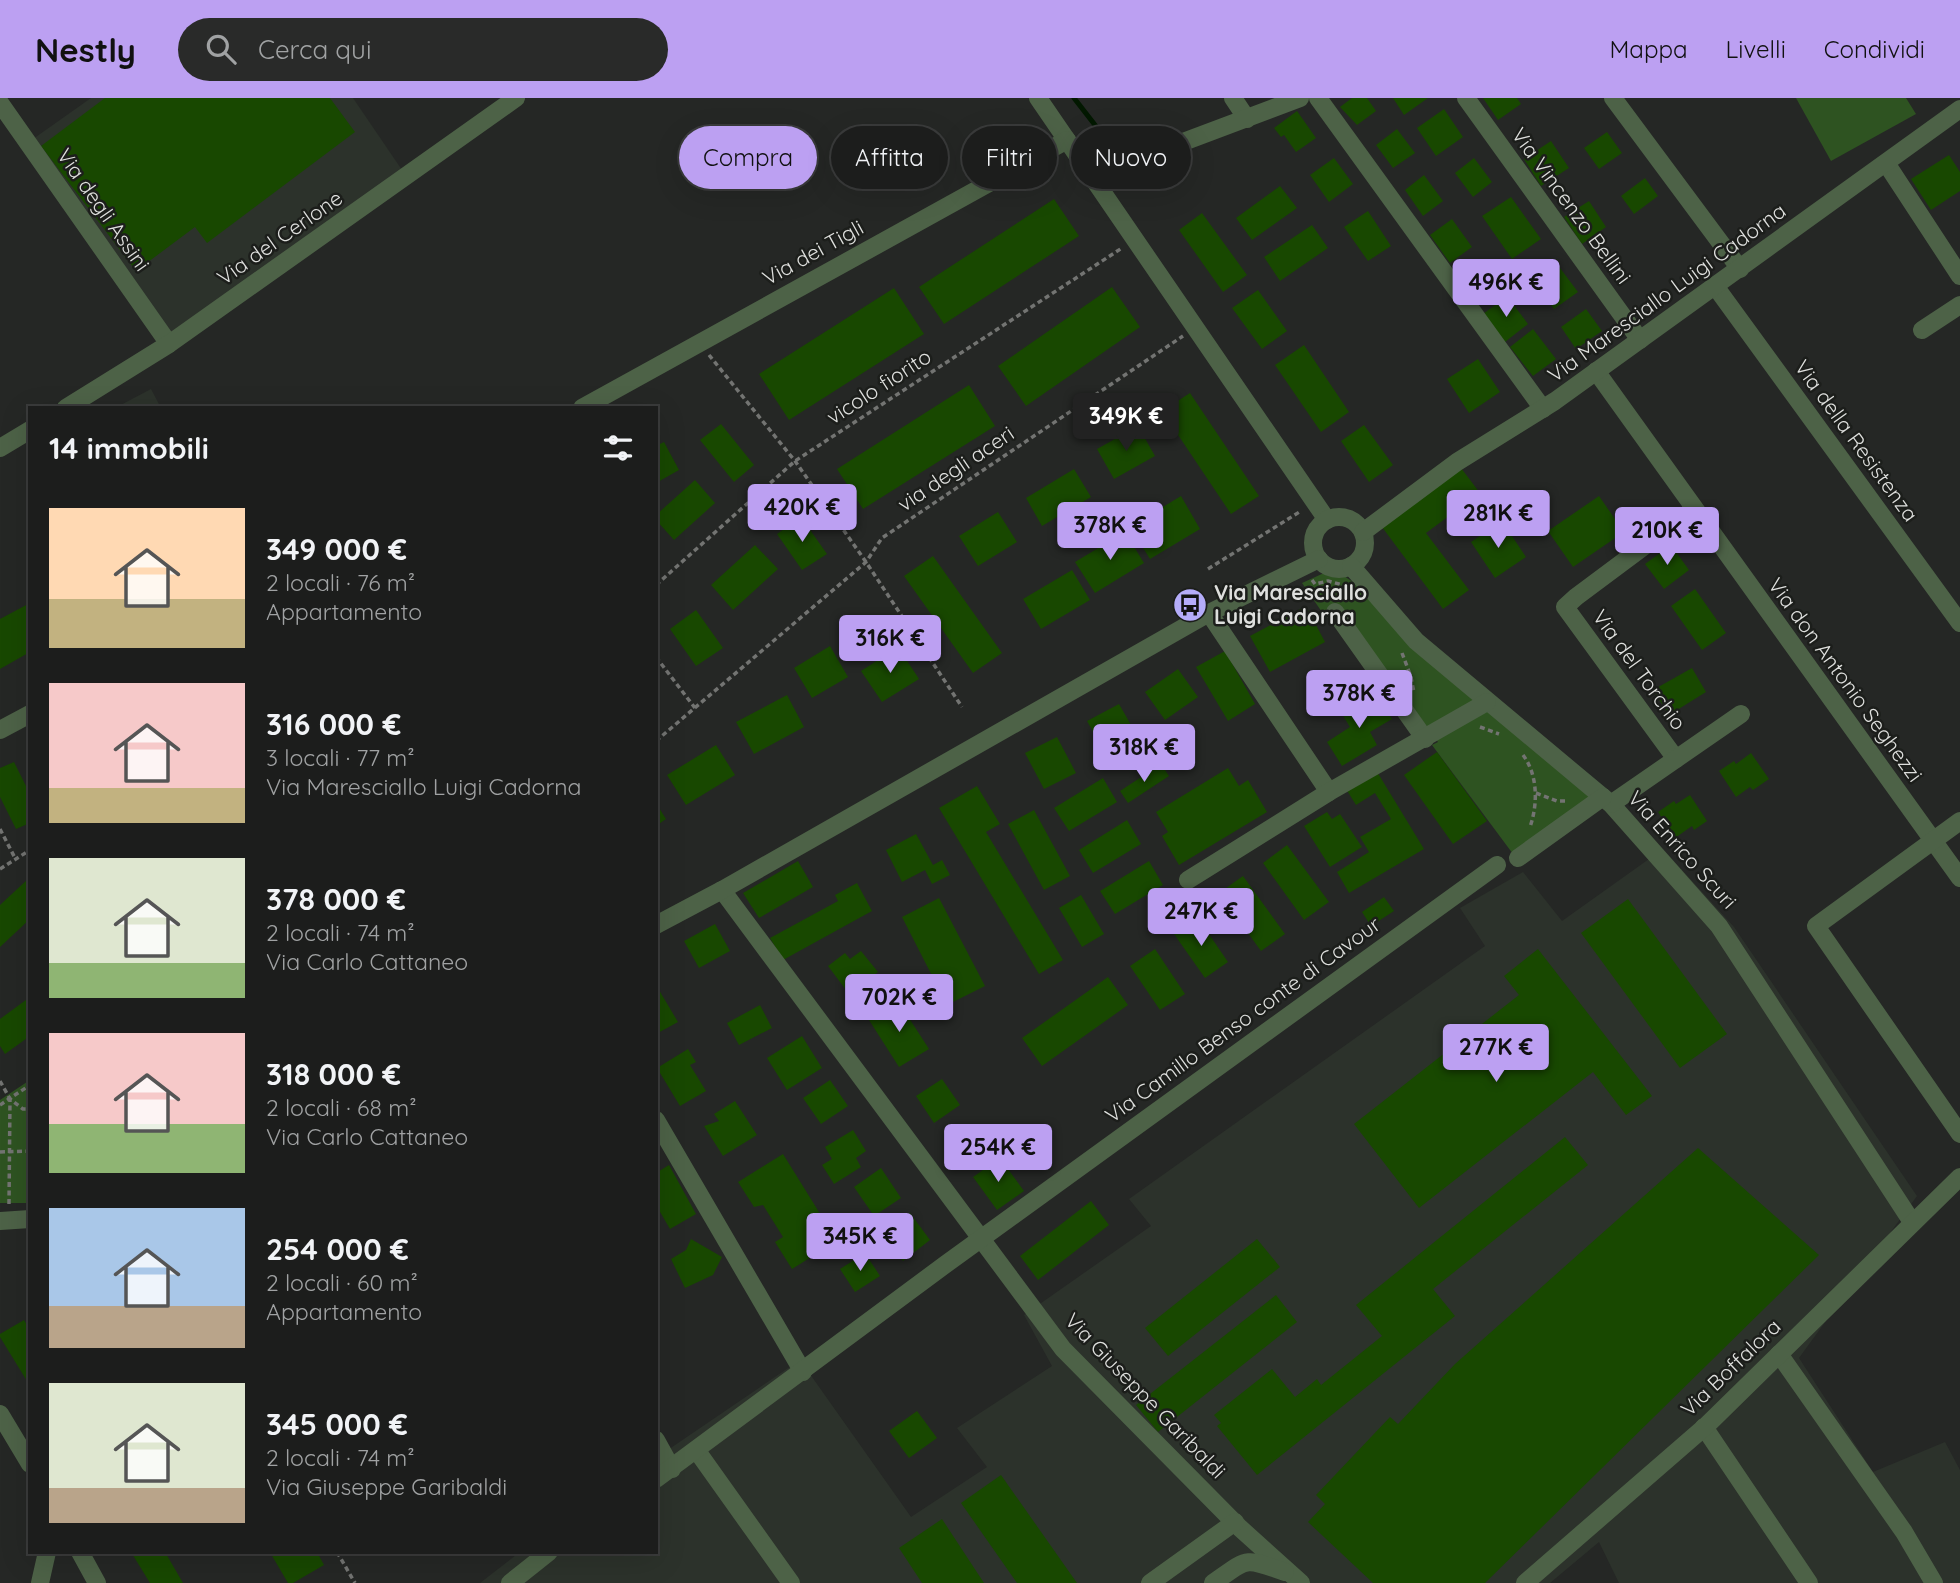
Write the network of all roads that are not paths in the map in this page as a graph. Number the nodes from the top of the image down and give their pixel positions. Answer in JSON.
{"nodes":[{"id":1,"x":516,"y":98,"type":"edge"},
{"id":2,"x":1038,"y":98,"type":"edge"},
{"id":3,"x":1233,"y":98,"type":"edge"},
{"id":4,"x":1300,"y":98,"type":"edge"},
{"id":5,"x":1318,"y":98,"type":"edge"},
{"id":6,"x":1466,"y":98,"type":"edge"},
{"id":7,"x":1613,"y":98,"type":"edge"},
{"id":8,"x":0,"y":103,"type":"edge"},
{"id":9,"x":1960,"y":109,"type":"edge"},
{"id":10,"x":1247,"y":119,"type":"junction"},
{"id":11,"x":1067,"y":140,"type":"junction"},
{"id":12,"x":1191,"y":140,"type":"edge"},
{"id":13,"x":1071,"y":146,"type":"edge"},
{"id":14,"x":1886,"y":163,"type":"junction"},
{"id":15,"x":1102,"y":189,"type":"edge"},
{"id":16,"x":1740,"y":269,"type":"junction"},
{"id":17,"x":1960,"y":276,"type":"edge"},
{"id":18,"x":1715,"y":286,"type":"junction"},
{"id":19,"x":1960,"y":305,"type":"edge"},
{"id":20,"x":1922,"y":330,"type":"dead end"},
{"id":21,"x":1640,"y":340,"type":"junction"},
{"id":22,"x":169,"y":344,"type":"junction"},
{"id":23,"x":1596,"y":371,"type":"junction"},
{"id":24,"x":69,"y":406,"type":"edge"},
{"id":25,"x":586,"y":406,"type":"edge"},
{"id":26,"x":1543,"y":409,"type":"junction"},
{"id":27,"x":28,"y":431,"type":"edge"},
{"id":28,"x":0,"y":448,"type":"edge"},
{"id":29,"x":1694,"y":509,"type":"junction"},
{"id":30,"x":1327,"y":520,"type":"junction"},
{"id":31,"x":1363,"y":532,"type":"junction"},
{"id":32,"x":1311,"y":563,"type":"junction"},
{"id":33,"x":1351,"y":566,"type":"junction"},
{"id":34,"x":1335,"y":612,"type":"dead end"},
{"id":35,"x":1209,"y":613,"type":"junction"},
{"id":36,"x":1960,"y":623,"type":"edge"},
{"id":37,"x":1487,"y":702,"type":"junction"},
{"id":38,"x":28,"y":714,"type":"edge"},
{"id":39,"x":1741,"y":714,"type":"dead end"},
{"id":40,"x":0,"y":730,"type":"edge"},
{"id":41,"x":1425,"y":739,"type":"junction"},
{"id":42,"x":1676,"y":759,"type":"junction"},
{"id":43,"x":1328,"y":792,"type":"junction"},
{"id":44,"x":1607,"y":801,"type":"junction"},
{"id":45,"x":1960,"y":821,"type":"edge"},
{"id":46,"x":1934,"y":840,"type":"junction"},
{"id":47,"x":1523,"y":855,"type":"road end"},
{"id":48,"x":1497,"y":864,"type":"dead end"},
{"id":49,"x":1960,"y":878,"type":"edge"},
{"id":50,"x":1188,"y":880,"type":"dead end"},
{"id":51,"x":722,"y":890,"type":"junction"},
{"id":52,"x":658,"y":924,"type":"edge"},
{"id":53,"x":658,"y":1123,"type":"edge"},
{"id":54,"x":1960,"y":1134,"type":"edge"},
{"id":55,"x":1960,"y":1177,"type":"edge"},
{"id":56,"x":28,"y":1219,"type":"edge"},
{"id":57,"x":4,"y":1221,"type":"edge"},
{"id":58,"x":1912,"y":1222,"type":"junction"},
{"id":59,"x":982,"y":1238,"type":"junction"},
{"id":60,"x":1779,"y":1354,"type":"junction"},
{"id":61,"x":803,"y":1371,"type":"junction"},
{"id":62,"x":0,"y":1414,"type":"edge"},
{"id":63,"x":1704,"y":1427,"type":"junction"},
{"id":64,"x":658,"y":1444,"type":"edge"},
{"id":65,"x":696,"y":1451,"type":"junction"},
{"id":66,"x":28,"y":1461,"type":"edge"},
{"id":67,"x":672,"y":1468,"type":"junction"},
{"id":68,"x":658,"y":1478,"type":"edge"},
{"id":69,"x":1235,"y":1522,"type":"junction"},
{"id":70,"x":47,"y":1554,"type":"edge"},
{"id":71,"x":81,"y":1554,"type":"edge"},
{"id":72,"x":527,"y":1559,"type":"edge"},
{"id":73,"x":1297,"y":1579,"type":"edge"},
{"id":74,"x":92,"y":1582,"type":"edge"},
{"id":75,"x":40,"y":1583,"type":"edge"},
{"id":76,"x":510,"y":1583,"type":"edge"},
{"id":77,"x":790,"y":1583,"type":"edge"},
{"id":78,"x":1150,"y":1583,"type":"edge"},
{"id":79,"x":1213,"y":1583,"type":"edge"},
{"id":80,"x":1525,"y":1583,"type":"edge"},
{"id":81,"x":1809,"y":1583,"type":"edge"},
{"id":82,"x":1934,"y":1583,"type":"edge"}],
"edges":[{"from":1,"to":22,"type":"street","name":"Via del Cerlone"},
{"from":2,"to":11,"type":"street"},
{"from":3,"to":10,"type":"street"},
{"from":4,"to":10,"type":"street"},
{"from":5,"to":26,"type":"street"},
{"from":6,"to":21,"type":"street","name":"Via Vincenzo Bellini"},
{"from":7,"to":16,"type":"street"},
{"from":8,"to":22,"type":"street","name":"Via degli Assini"},
{"from":9,"to":14,"type":"street","name":"Via Maresciallo Luigi Cadorna"},
{"from":10,"to":12,"type":"street"},
{"from":11,"to":13,"type":"street"},
{"from":11,"to":25,"type":"street","name":"Via dei Tigli"},
{"from":14,"to":16,"type":"street","name":"Via Maresciallo Luigi Cadorna"},
{"from":14,"to":17,"type":"street"},
{"from":15,"to":30,"type":"street"},
{"from":16,"to":18,"type":"street","name":"Via Maresciallo Luigi Cadorna"},
{"from":18,"to":21,"type":"street","name":"Via Maresciallo Luigi Cadorna"},
{"from":18,"to":36,"type":"street","name":"Via della Resistenza"},
{"from":19,"to":20,"type":"street"},
{"from":21,"to":23,"type":"street","name":"Via Maresciallo Luigi Cadorna"},
{"from":22,"to":24,"type":"street","name":"Via del Cerlone"},
{"from":23,"to":26,"type":"street","name":"Via Maresciallo Luigi Cadorna"},
{"from":23,"to":29,"type":"street","name":"Via don Antonio Seghezzi"},
{"from":26,"to":31,"type":"street","name":"Via Maresciallo Luigi Cadorna"},
{"from":27,"to":28,"type":"street"},
{"from":29,"to":42,"type":"street","name":"Via del Torchio"},
{"from":29,"to":46,"type":"street","name":"Via don Antonio Seghezzi"},
{"from":30,"to":31,"type":"street"},
{"from":30,"to":32,"type":"street"},
{"from":31,"to":33,"type":"street"},
{"from":32,"to":33,"type":"street"},
{"from":32,"to":35,"type":"street"},
{"from":33,"to":37,"type":"street","name":"Via Enrico Scuri"},
{"from":34,"to":41,"type":"street"},
{"from":35,"to":43,"type":"street"},
{"from":35,"to":51,"type":"street"},
{"from":37,"to":41,"type":"street"},
{"from":37,"to":44,"type":"street","name":"Via Enrico Scuri"},
{"from":38,"to":40,"type":"street"},
{"from":39,"to":42,"type":"street","name":"Via del Torchio"},
{"from":41,"to":43,"type":"street"},
{"from":42,"to":44,"type":"street","name":"Via del Torchio"},
{"from":43,"to":50,"type":"street"},
{"from":44,"to":47,"type":"street","name":"Via del Torchio"},
{"from":44,"to":58,"type":"street","name":"Via Enrico Scuri"},
{"from":45,"to":46,"type":"street"},
{"from":46,"to":49,"type":"street","name":"Via don Antonio Seghezzi"},
{"from":46,"to":54,"type":"street"},
{"from":48,"to":59,"type":"street","name":"Via Camillo Benso conte di Cavour"},
{"from":51,"to":52,"type":"street"},
{"from":51,"to":59,"type":"street","name":"Via Giuseppe Garibaldi"},
{"from":53,"to":61,"type":"street"},
{"from":55,"to":58,"type":"street","name":"Via Boffalora"},
{"from":56,"to":57,"type":"street"},
{"from":58,"to":60,"type":"street","name":"Via Boffalora"},
{"from":59,"to":61,"type":"street","name":"Via Camillo Benso conte di Cavour"},
{"from":59,"to":69,"type":"street","name":"Via Giuseppe Garibaldi"},
{"from":60,"to":63,"type":"street","name":"Via Boffalora"},
{"from":60,"to":82,"type":"street"},
{"from":61,"to":65,"type":"street","name":"Via Camillo Benso conte di Cavour"},
{"from":62,"to":66,"type":"street"},
{"from":63,"to":80,"type":"street","name":"Via Boffalora"},
{"from":63,"to":81,"type":"street"},
{"from":64,"to":67,"type":"street"},
{"from":65,"to":67,"type":"street","name":"Via Camillo Benso conte di Cavour"},
{"from":65,"to":77,"type":"street"},
{"from":67,"to":68,"type":"street","name":"Via Camillo Benso conte di Cavour"},
{"from":69,"to":73,"type":"street","name":"Via Giuseppe Garibaldi"},
{"from":69,"to":78,"type":"street"},
{"from":70,"to":75,"type":"street"},
{"from":71,"to":74,"type":"street"},
{"from":72,"to":76,"type":"street"},
{"from":73,"to":79,"type":"street"}]}
